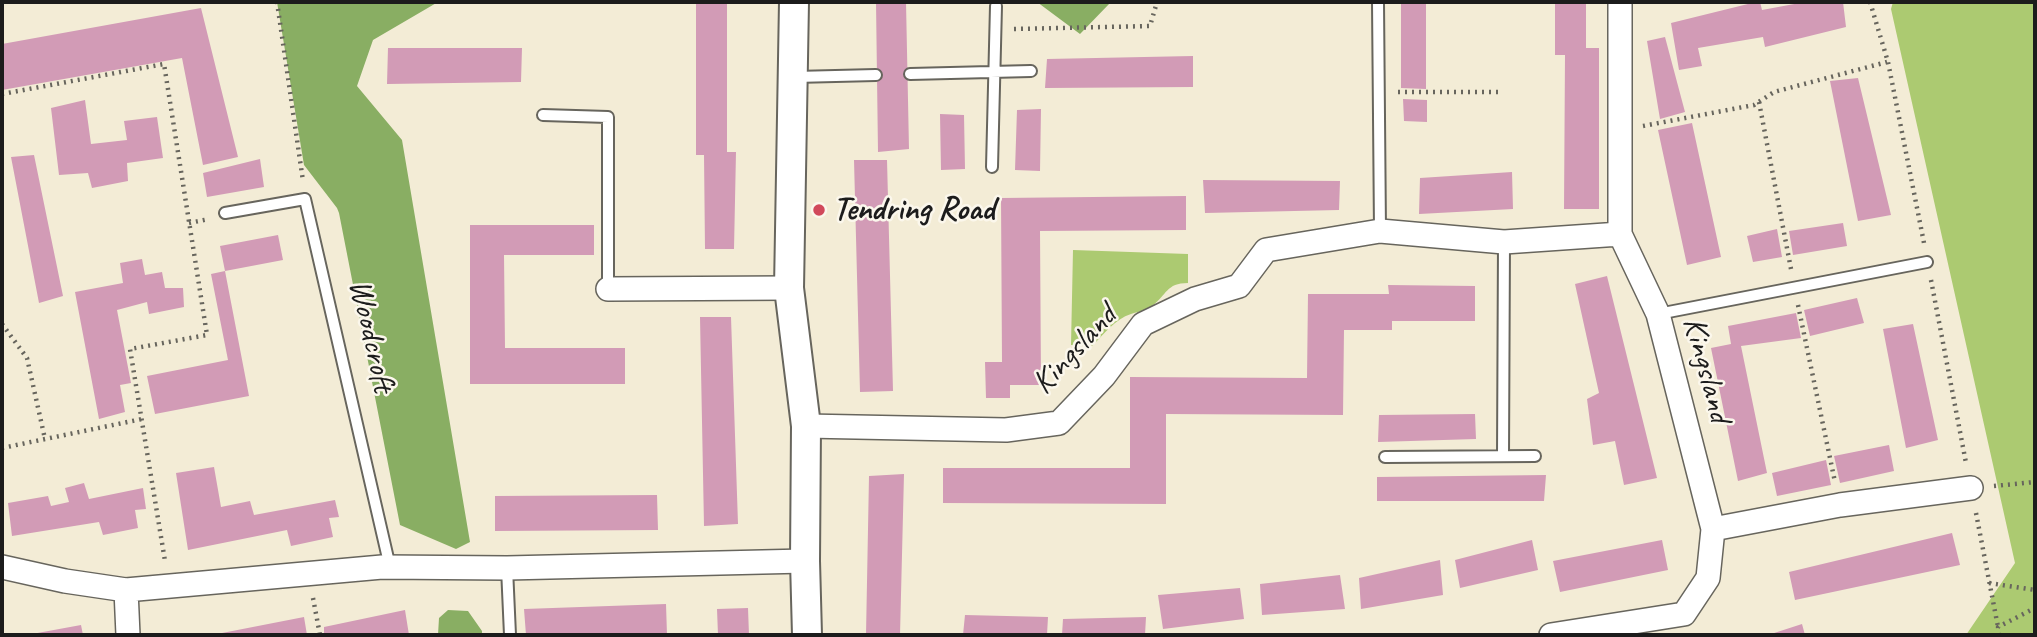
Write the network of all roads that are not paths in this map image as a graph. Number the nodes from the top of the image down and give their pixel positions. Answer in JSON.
{"nodes":[{"id":1,"x":794,"y":2,"type":"edge"},
{"id":2,"x":1378,"y":2,"type":"edge"},
{"id":3,"x":1619,"y":2,"type":"edge"},
{"id":4,"x":996,"y":6,"type":"dead end"},
{"id":5,"x":994,"y":72,"type":"junction"},
{"id":6,"x":1031,"y":72,"type":"dead end"},
{"id":7,"x":910,"y":74,"type":"dead end"},
{"id":8,"x":876,"y":75,"type":"dead end"},
{"id":9,"x":793,"y":77,"type":"junction"},
{"id":10,"x":543,"y":115,"type":"dead end"},
{"id":11,"x":992,"y":167,"type":"dead end"},
{"id":12,"x":225,"y":214,"type":"dead end"},
{"id":13,"x":1380,"y":231,"type":"junction"},
{"id":14,"x":1619,"y":234,"type":"junction"},
{"id":15,"x":1504,"y":242,"type":"junction"},
{"id":16,"x":1927,"y":262,"type":"road end"},
{"id":17,"x":789,"y":288,"type":"junction"},
{"id":18,"x":608,"y":289,"type":"joint"},
{"id":19,"x":1658,"y":314,"type":"junction"},
{"id":20,"x":806,"y":426,"type":"junction"},
{"id":21,"x":1503,"y":456,"type":"junction"},
{"id":22,"x":1535,"y":456,"type":"dead end"},
{"id":23,"x":1385,"y":457,"type":"dead end"},
{"id":24,"x":1971,"y":488,"type":"road end"},
{"id":25,"x":1713,"y":528,"type":"junction"},
{"id":26,"x":805,"y":561,"type":"junction"},
{"id":27,"x":2,"y":567,"type":"edge"},
{"id":28,"x":390,"y":567,"type":"junction"},
{"id":29,"x":507,"y":568,"type":"junction"},
{"id":30,"x":126,"y":590,"type":"junction"},
{"id":31,"x":128,"y":635,"type":"edge"},
{"id":32,"x":510,"y":635,"type":"edge"},
{"id":33,"x":807,"y":635,"type":"edge"},
{"id":34,"x":1551,"y":635,"type":"edge"}],
"edges":[{"from":1,"to":9,"type":"street"},
{"from":2,"to":13,"type":"lane"},
{"from":3,"to":14,"type":"street","name":"Kingsland"},
{"from":4,"to":5,"type":"lane"},
{"from":5,"to":6,"type":"lane"},
{"from":5,"to":7,"type":"lane"},
{"from":5,"to":11,"type":"lane"},
{"from":8,"to":9,"type":"lane"},
{"from":9,"to":17,"type":"street"},
{"from":10,"to":18,"type":"lane"},
{"from":12,"to":28,"type":"lane","name":"Woodcroft"},
{"from":13,"to":15,"type":"street","name":"Kingsland"},
{"from":13,"to":20,"type":"street","name":"Kingsland"},
{"from":14,"to":15,"type":"street","name":"Kingsland"},
{"from":14,"to":19,"type":"street","name":"Kingsland"},
{"from":15,"to":21,"type":"lane"},
{"from":16,"to":19,"type":"lane"},
{"from":17,"to":18,"type":"street"},
{"from":17,"to":20,"type":"street"},
{"from":19,"to":25,"type":"street","name":"Kingsland"},
{"from":20,"to":26,"type":"street"},
{"from":21,"to":22,"type":"lane"},
{"from":21,"to":23,"type":"lane"},
{"from":24,"to":25,"type":"street"},
{"from":25,"to":34,"type":"street","name":"Kingsland"},
{"from":26,"to":29,"type":"street"},
{"from":26,"to":33,"type":"street"},
{"from":27,"to":30,"type":"street"},
{"from":28,"to":29,"type":"street"},
{"from":28,"to":30,"type":"street"},
{"from":29,"to":32,"type":"lane"},
{"from":30,"to":31,"type":"street"}]}
